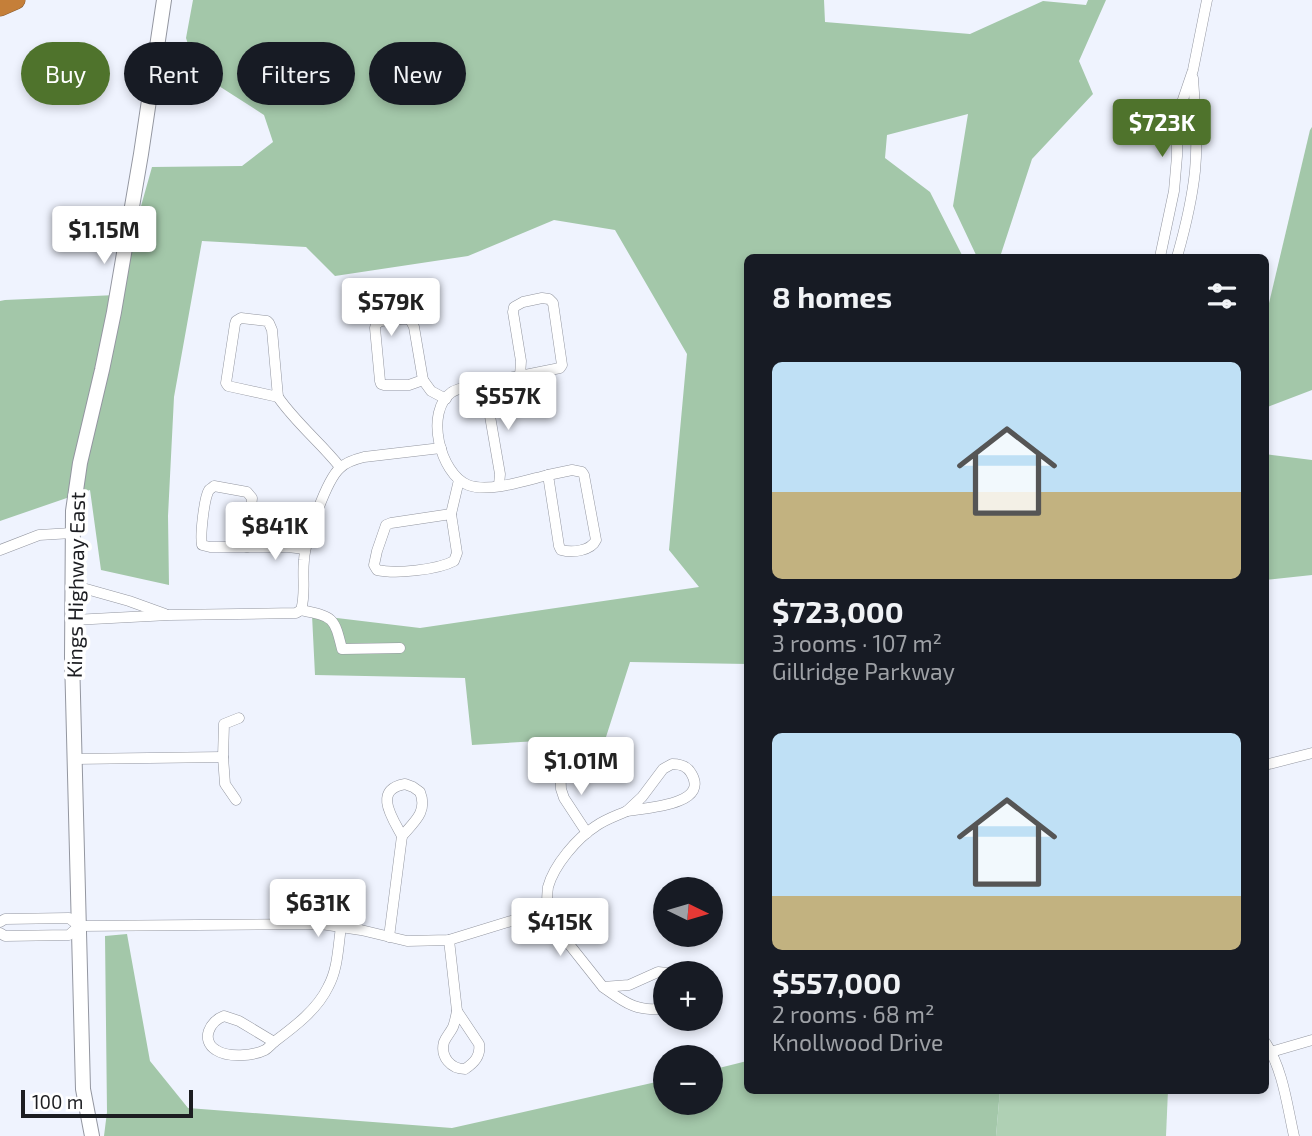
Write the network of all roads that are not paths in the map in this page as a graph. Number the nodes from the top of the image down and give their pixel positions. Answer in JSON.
{"nodes":[{"id":1,"x":16,"y":0,"type":"edge"},
{"id":2,"x":163,"y":0,"type":"edge"},
{"id":3,"x":1208,"y":0,"type":"edge"},
{"id":4,"x":0,"y":8,"type":"edge"},
{"id":5,"x":1193,"y":70,"type":"junction"},
{"id":6,"x":1176,"y":169,"type":"junction"},
{"id":7,"x":1195,"y":170,"type":"junction"},
{"id":8,"x":1165,"y":236,"type":"junction"},
{"id":9,"x":1182,"y":239,"type":"junction"},
{"id":10,"x":1161,"y":254,"type":"edge"},
{"id":11,"x":1178,"y":254,"type":"edge"},
{"id":12,"x":520,"y":376,"type":"junction"},
{"id":13,"x":423,"y":380,"type":"junction"},
{"id":14,"x":482,"y":384,"type":"junction"},
{"id":15,"x":278,"y":397,"type":"junction"},
{"id":16,"x":446,"y":399,"type":"junction"},
{"id":17,"x":441,"y":448,"type":"junction"},
{"id":18,"x":340,"y":467,"type":"junction"},
{"id":19,"x":548,"y":475,"type":"junction"},
{"id":20,"x":458,"y":480,"type":"junction"},
{"id":21,"x":499,"y":485,"type":"junction"},
{"id":22,"x":451,"y":514,"type":"junction"},
{"id":23,"x":72,"y":533,"type":"junction"},
{"id":24,"x":247,"y":547,"type":"junction"},
{"id":25,"x":305,"y":549,"type":"junction"},
{"id":26,"x":0,"y":550,"type":"edge"},
{"id":27,"x":72,"y":584,"type":"junction"},
{"id":28,"x":302,"y":610,"type":"junction"},
{"id":29,"x":169,"y":615,"type":"junction"},
{"id":30,"x":73,"y":620,"type":"junction"},
{"id":31,"x":400,"y":648,"type":"dead end"},
{"id":32,"x":239,"y":718,"type":"dead end"},
{"id":33,"x":1312,"y":752,"type":"edge"},
{"id":34,"x":223,"y":757,"type":"junction"},
{"id":35,"x":74,"y":759,"type":"junction"},
{"id":36,"x":1269,"y":764,"type":"edge"},
{"id":37,"x":560,"y":766,"type":"dead end"},
{"id":38,"x":236,"y":800,"type":"dead end"},
{"id":39,"x":627,"y":811,"type":"junction"},
{"id":40,"x":587,"y":832,"type":"junction"},
{"id":41,"x":402,"y":836,"type":"junction"},
{"id":42,"x":547,"y":910,"type":"junction"},
{"id":43,"x":0,"y":922,"type":"edge"},
{"id":44,"x":79,"y":926,"type":"junction"},
{"id":45,"x":341,"y":927,"type":"junction"},
{"id":46,"x":0,"y":933,"type":"edge"},
{"id":47,"x":389,"y":937,"type":"junction"},
{"id":48,"x":449,"y":940,"type":"junction"},
{"id":49,"x":653,"y":974,"type":"edge"},
{"id":50,"x":603,"y":987,"type":"junction"},
{"id":51,"x":653,"y":1009,"type":"edge"},
{"id":52,"x":457,"y":1011,"type":"junction"},
{"id":53,"x":1312,"y":1040,"type":"edge"},
{"id":54,"x":274,"y":1042,"type":"junction"},
{"id":55,"x":1269,"y":1048,"type":"edge"},
{"id":56,"x":1272,"y":1052,"type":"junction"},
{"id":57,"x":92,"y":1136,"type":"edge"},
{"id":58,"x":1294,"y":1136,"type":"edge"}],
"edges":[{"from":1,"to":4,"type":"highway"},
{"from":2,"to":23,"type":"street","name":"Kings Highway East"},
{"from":3,"to":5,"type":"street"},
{"from":5,"to":6,"type":"street"},
{"from":5,"to":7,"type":"street"},
{"from":6,"to":7,"type":"street"},
{"from":6,"to":8,"type":"street"},
{"from":7,"to":9,"type":"street"},
{"from":8,"to":9,"type":"street"},
{"from":8,"to":10,"type":"street"},
{"from":9,"to":11,"type":"street"},
{"from":12,"to":12,"type":"street"},
{"from":12,"to":14,"type":"street"},
{"from":13,"to":13,"type":"street"},
{"from":13,"to":16,"type":"street"},
{"from":14,"to":16,"type":"street"},
{"from":14,"to":21,"type":"street"},
{"from":15,"to":15,"type":"street"},
{"from":15,"to":18,"type":"street"},
{"from":16,"to":17,"type":"street"},
{"from":17,"to":18,"type":"street"},
{"from":17,"to":20,"type":"street"},
{"from":18,"to":25,"type":"street"},
{"from":19,"to":19,"type":"street"},
{"from":19,"to":21,"type":"street"},
{"from":20,"to":21,"type":"street"},
{"from":20,"to":22,"type":"street"},
{"from":22,"to":22,"type":"street"},
{"from":23,"to":26,"type":"street"},
{"from":23,"to":27,"type":"street","name":"Kings Highway East"},
{"from":24,"to":24,"type":"street"},
{"from":24,"to":25,"type":"street"},
{"from":25,"to":28,"type":"street"},
{"from":27,"to":29,"type":"street"},
{"from":27,"to":30,"type":"street","name":"Kings Highway East"},
{"from":28,"to":29,"type":"street"},
{"from":28,"to":31,"type":"street"},
{"from":29,"to":30,"type":"street"},
{"from":30,"to":35,"type":"street","name":"Kings Highway East"},
{"from":32,"to":34,"type":"street"},
{"from":33,"to":36,"type":"street"},
{"from":34,"to":35,"type":"street"},
{"from":34,"to":38,"type":"street"},
{"from":35,"to":44,"type":"street","name":"Kings Highway East"},
{"from":37,"to":40,"type":"street"},
{"from":39,"to":39,"type":"street"},
{"from":39,"to":40,"type":"street"},
{"from":40,"to":42,"type":"street"},
{"from":41,"to":41,"type":"street"},
{"from":41,"to":47,"type":"street"},
{"from":42,"to":48,"type":"street"},
{"from":42,"to":50,"type":"street"},
{"from":43,"to":44,"type":"street"},
{"from":44,"to":45,"type":"street"},
{"from":44,"to":46,"type":"street"},
{"from":44,"to":57,"type":"street","name":"Kings Highway East"},
{"from":45,"to":47,"type":"street"},
{"from":45,"to":54,"type":"street"},
{"from":47,"to":48,"type":"street"},
{"from":48,"to":52,"type":"street"},
{"from":49,"to":50,"type":"street"},
{"from":50,"to":51,"type":"street"},
{"from":52,"to":52,"type":"street"},
{"from":53,"to":56,"type":"street"},
{"from":54,"to":54,"type":"street"},
{"from":55,"to":56,"type":"street"},
{"from":56,"to":58,"type":"street"}]}
